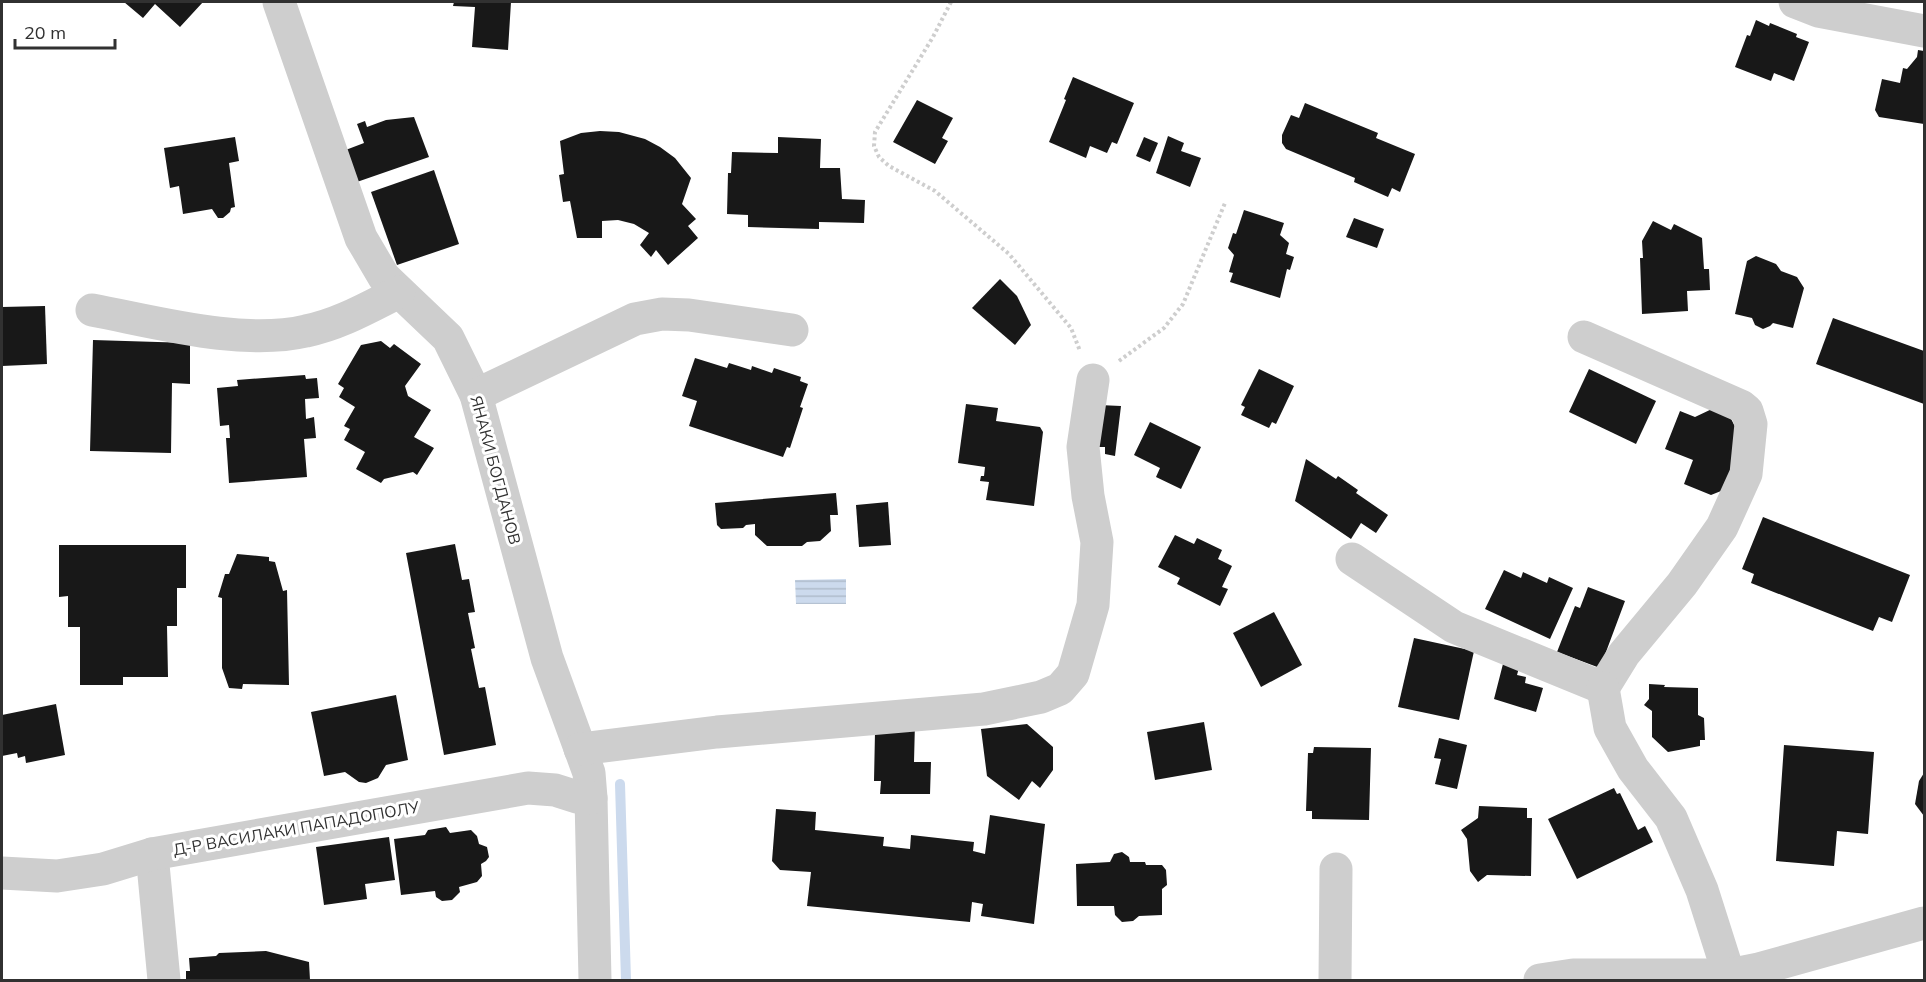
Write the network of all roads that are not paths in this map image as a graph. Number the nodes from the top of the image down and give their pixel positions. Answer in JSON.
{"nodes":[{"id":1,"x":279,"y":2,"type":"edge"},
{"id":2,"x":1795,"y":2,"type":"edge"},
{"id":3,"x":1924,"y":31,"type":"edge"},
{"id":4,"x":399,"y":292,"type":"junction"},
{"id":5,"x":92,"y":310,"type":"dead end"},
{"id":6,"x":792,"y":330,"type":"dead end"},
{"id":7,"x":1584,"y":337,"type":"dead end"},
{"id":8,"x":1093,"y":380,"type":"road end"},
{"id":9,"x":476,"y":395,"type":"junction"},
{"id":10,"x":1352,"y":559,"type":"dead end"},
{"id":11,"x":1603,"y":688,"type":"junction"},
{"id":12,"x":580,"y":749,"type":"junction"},
{"id":13,"x":591,"y":798,"type":"junction"},
{"id":14,"x":152,"y":854,"type":"junction"},
{"id":15,"x":1336,"y":869,"type":"dead end"},
{"id":16,"x":2,"y":873,"type":"edge"},
{"id":17,"x":1924,"y":923,"type":"edge"},
{"id":18,"x":1729,"y":975,"type":"junction"},
{"id":19,"x":164,"y":981,"type":"edge"},
{"id":20,"x":595,"y":981,"type":"edge"},
{"id":21,"x":1335,"y":981,"type":"edge"},
{"id":22,"x":1540,"y":981,"type":"edge"}],
"edges":[{"from":1,"to":4,"type":"street","name":"ЯНАКИ БОГДАНОВ"},
{"from":2,"to":3,"type":"street"},
{"from":4,"to":5,"type":"street"},
{"from":4,"to":9,"type":"street","name":"ЯНАКИ БОГДАНОВ"},
{"from":6,"to":9,"type":"street"},
{"from":7,"to":11,"type":"street"},
{"from":8,"to":12,"type":"street"},
{"from":9,"to":12,"type":"street","name":"ЯНАКИ БОГДАНОВ"},
{"from":10,"to":11,"type":"street"},
{"from":11,"to":18,"type":"street"},
{"from":12,"to":13,"type":"street","name":"ЯНАКИ БОГДАНОВ"},
{"from":13,"to":14,"type":"street","name":"Д-Р ВАСИЛАКИ ПАПАДОПОЛУ"},
{"from":13,"to":20,"type":"street","name":"ЯНАКИ БОГДАНОВ"},
{"from":14,"to":16,"type":"street","name":"Д-Р ВАСИЛАКИ ПАПАДОПОЛУ"},
{"from":14,"to":19,"type":"street"},
{"from":15,"to":21,"type":"street"},
{"from":17,"to":18,"type":"street"},
{"from":18,"to":22,"type":"street"}]}
